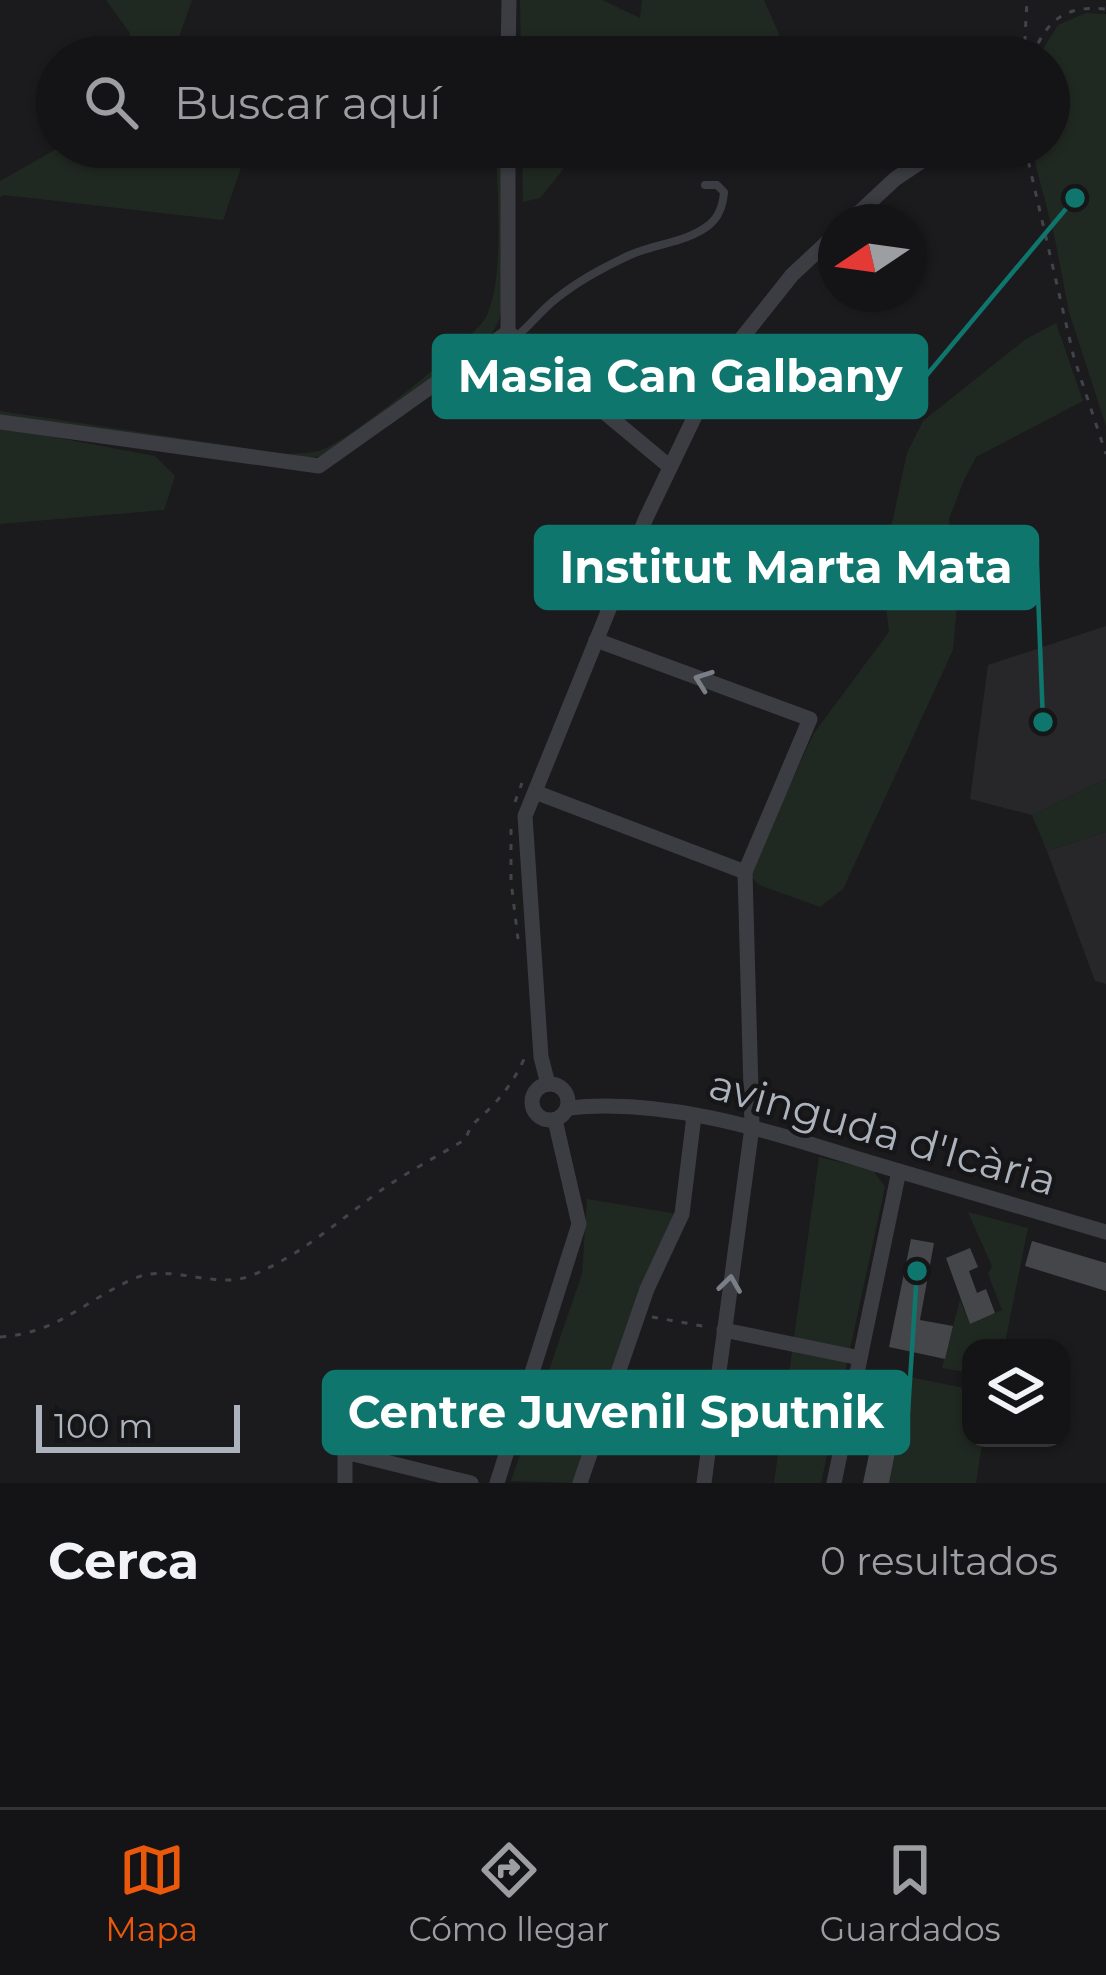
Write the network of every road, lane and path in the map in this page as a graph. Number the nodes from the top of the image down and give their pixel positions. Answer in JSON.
{"nodes":[{"id":1,"x":508,"y":0,"type":"edge"},
{"id":2,"x":1027,"y":0,"type":"edge"},
{"id":3,"x":1106,"y":9,"type":"edge"},
{"id":4,"x":508,"y":36,"type":"edge"},
{"id":5,"x":1025,"y":36,"type":"edge"},
{"id":6,"x":1045,"y":36,"type":"edge"},
{"id":7,"x":508,"y":168,"type":"edge"},
{"id":8,"x":912,"y":168,"type":"edge"},
{"id":9,"x":1029,"y":168,"type":"edge"},
{"id":10,"x":705,"y":185,"type":"dead end"},
{"id":11,"x":868,"y":204,"type":"edge"},
{"id":12,"x":818,"y":251,"type":"edge"},
{"id":13,"x":511,"y":335,"type":"junction"},
{"id":14,"x":0,"y":422,"type":"edge"},
{"id":15,"x":1106,"y":454,"type":"edge"},
{"id":16,"x":670,"y":466,"type":"junction"},
{"id":17,"x":596,"y":640,"type":"junction"},
{"id":18,"x":526,"y":776,"type":"dead end"},
{"id":19,"x":535,"y":792,"type":"junction"},
{"id":20,"x":745,"y":872,"type":"junction"},
{"id":21,"x":518,"y":943,"type":"dead end"},
{"id":22,"x":529,"y":1049,"type":"dead end"},
{"id":23,"x":548,"y":1084,"type":"junction"},
{"id":24,"x":561,"y":1114,"type":"junction"},
{"id":25,"x":694,"y":1116,"type":"junction"},
{"id":26,"x":752,"y":1127,"type":"junction"},
{"id":27,"x":899,"y":1171,"type":"junction"},
{"id":28,"x":1106,"y":1232,"type":"edge"},
{"id":29,"x":638,"y":1314,"type":"junction"},
{"id":30,"x":724,"y":1330,"type":"junction"},
{"id":31,"x":0,"y":1337,"type":"edge"},
{"id":32,"x":860,"y":1358,"type":"junction"},
{"id":33,"x":345,"y":1483,"type":"edge"},
{"id":34,"x":471,"y":1483,"type":"edge"},
{"id":35,"x":497,"y":1483,"type":"edge"},
{"id":36,"x":580,"y":1483,"type":"edge"},
{"id":37,"x":704,"y":1483,"type":"edge"},
{"id":38,"x":834,"y":1483,"type":"edge"}],
"edges":[{"from":1,"to":4,"type":"street"},
{"from":2,"to":5,"type":"path"},
{"from":3,"to":6,"type":"path"},
{"from":7,"to":13,"type":"street"},
{"from":8,"to":11,"type":"street"},
{"from":9,"to":15,"type":"path"},
{"from":10,"to":13,"type":"lane"},
{"from":12,"to":16,"type":"street"},
{"from":13,"to":14,"type":"street"},
{"from":13,"to":16,"type":"street"},
{"from":16,"to":17,"type":"street"},
{"from":17,"to":19,"type":"street"},
{"from":20,"to":17,"type":"street","one_way":true},
{"from":18,"to":21,"type":"path"},
{"from":19,"to":20,"type":"street"},
{"from":19,"to":23,"type":"street"},
{"from":20,"to":26,"type":"street"},
{"from":22,"to":31,"type":"path"},
{"from":23,"to":24,"type":"street"},
{"from":23,"to":24,"type":"street"},
{"from":24,"to":25,"type":"street","name":"avinguda d'Icària"},
{"from":24,"to":35,"type":"street"},
{"from":25,"to":26,"type":"street","name":"avinguda d'Icària"},
{"from":25,"to":29,"type":"street"},
{"from":26,"to":27,"type":"street","name":"avinguda d'Icària"},
{"from":30,"to":26,"type":"street","one_way":true},
{"from":27,"to":28,"type":"street","name":"avinguda d'Icària"},
{"from":27,"to":32,"type":"street"},
{"from":29,"to":30,"type":"path"},
{"from":29,"to":36,"type":"street"},
{"from":30,"to":32,"type":"street"},
{"from":30,"to":37,"type":"street"},
{"from":32,"to":38,"type":"street"},
{"from":33,"to":34,"type":"street"}]}
